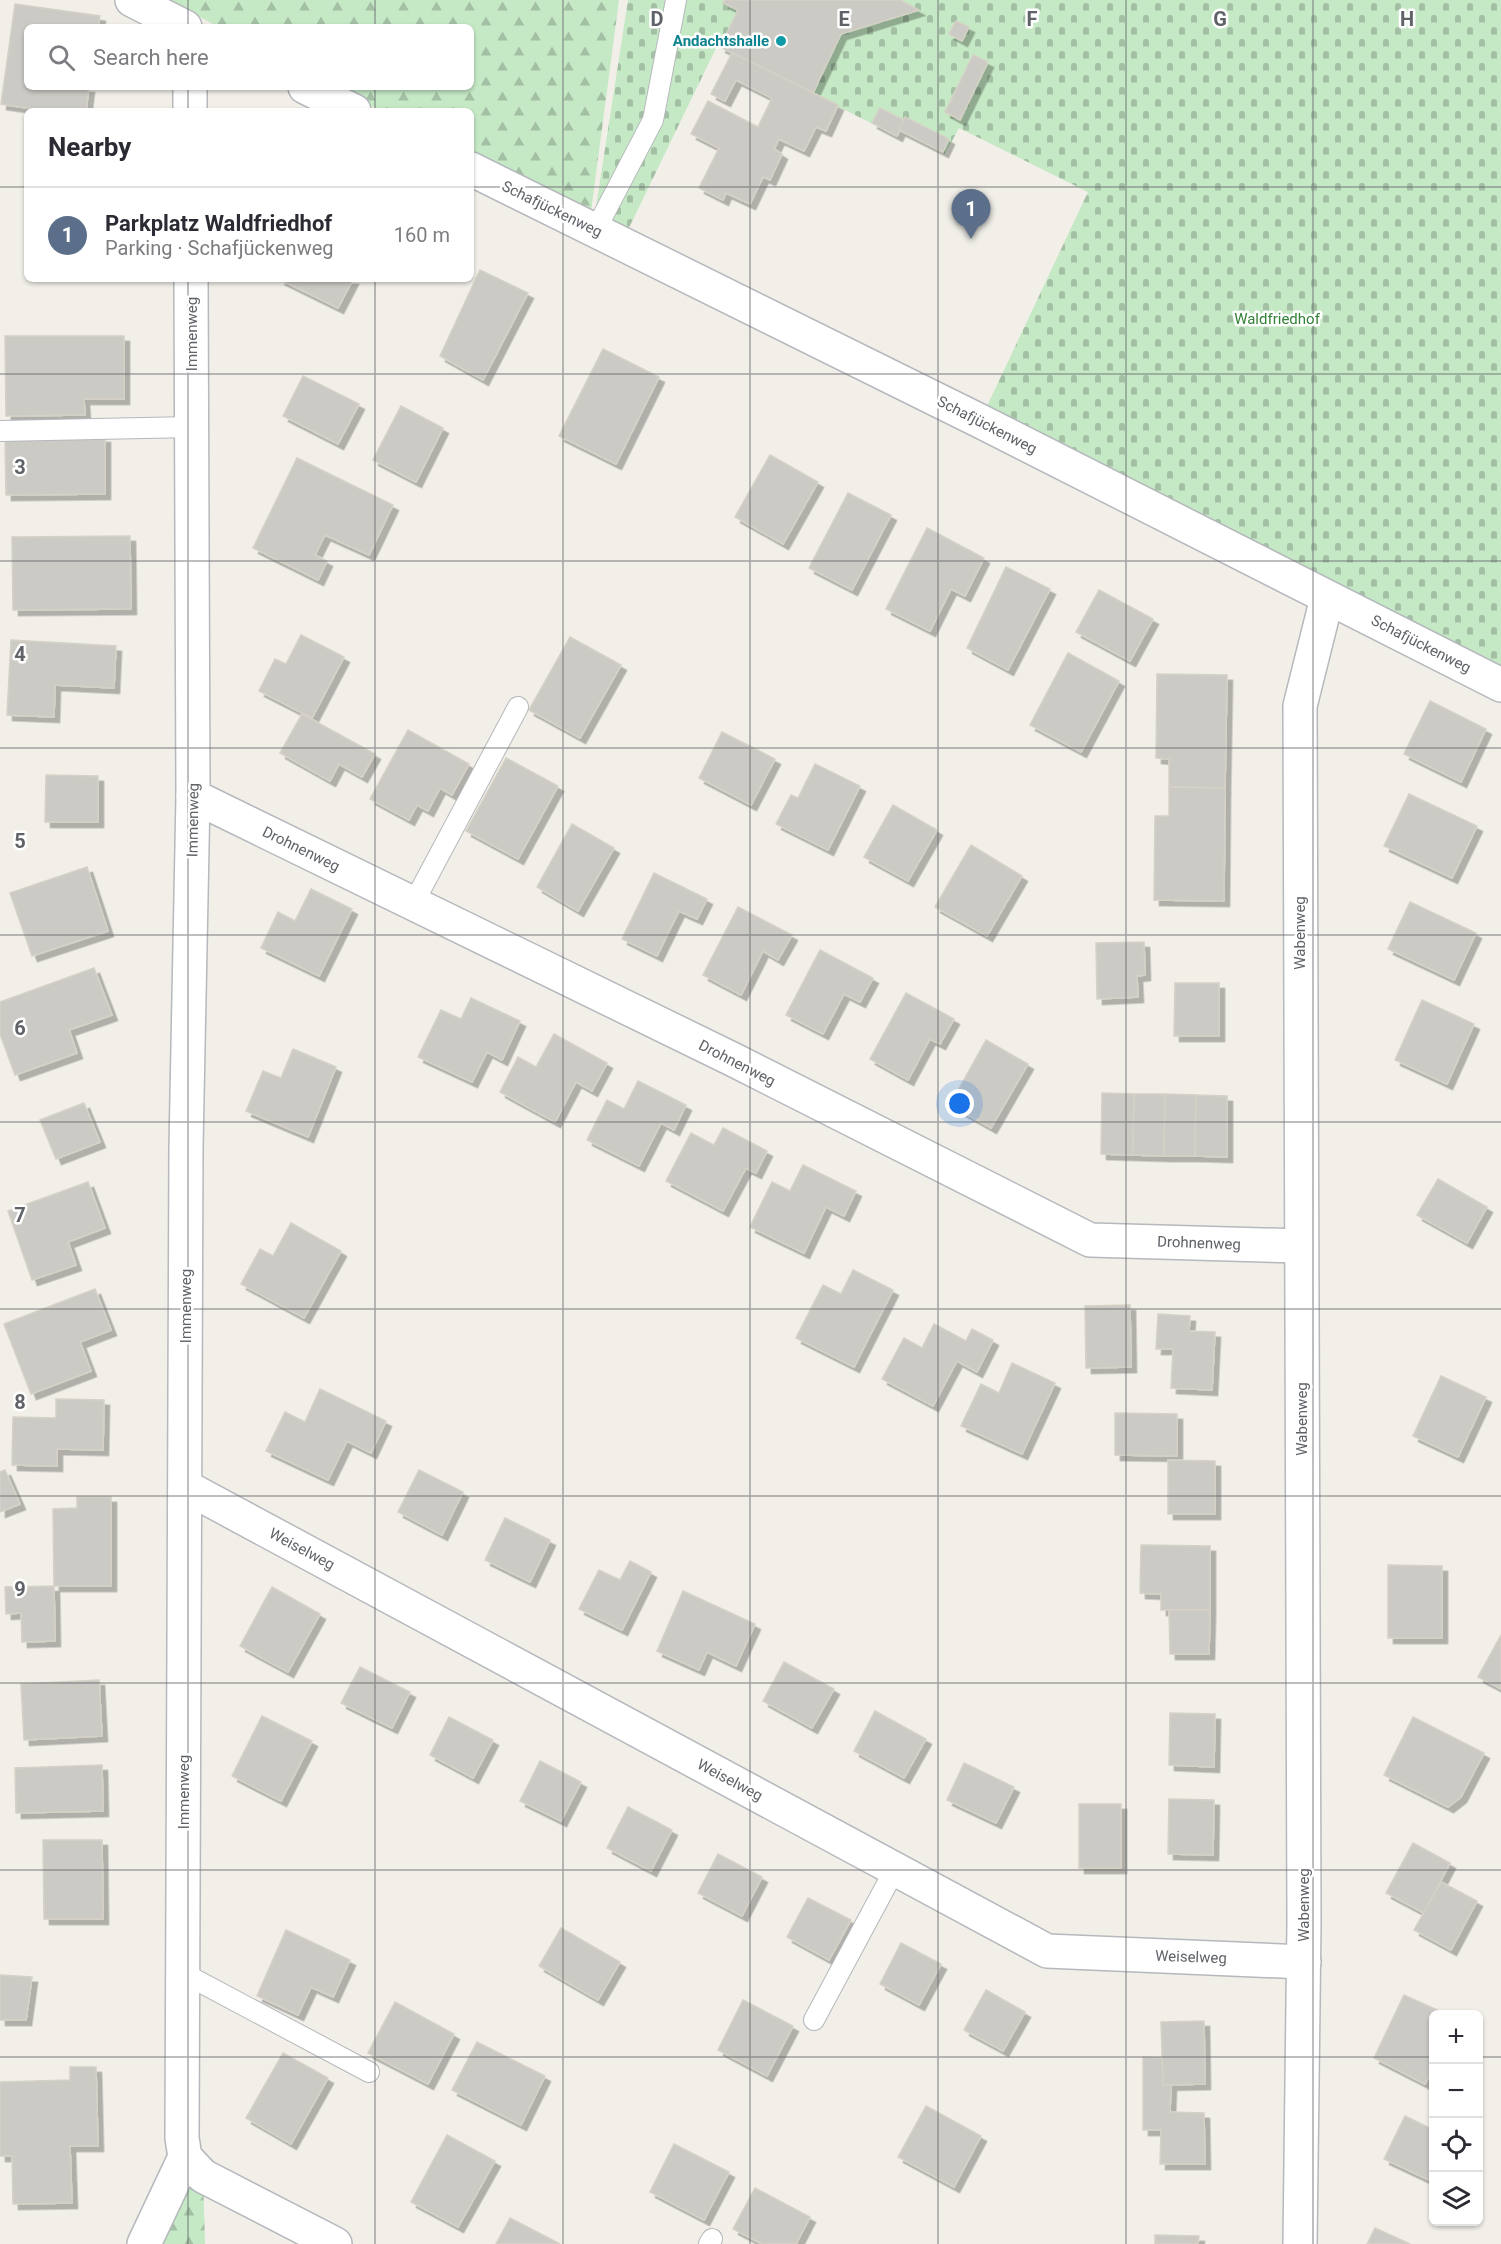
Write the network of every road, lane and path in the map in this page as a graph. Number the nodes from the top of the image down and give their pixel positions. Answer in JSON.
{"nodes":[{"id":1,"x":132,"y":0,"type":"edge"},
{"id":2,"x":676,"y":0,"type":"edge"},
{"id":3,"x":179,"y":24,"type":"edge"},
{"id":4,"x":190,"y":90,"type":"edge"},
{"id":5,"x":311,"y":90,"type":"edge"},
{"id":6,"x":190,"y":108,"type":"edge"},
{"id":7,"x":348,"y":108,"type":"edge"},
{"id":8,"x":474,"y":170,"type":"edge"},
{"id":9,"x":596,"y":231,"type":"junction"},
{"id":10,"x":191,"y":282,"type":"edge"},
{"id":11,"x":192,"y":427,"type":"junction"},
{"id":12,"x":0,"y":431,"type":"edge"},
{"id":13,"x":1327,"y":598,"type":"junction"},
{"id":14,"x":1501,"y":685,"type":"edge"},
{"id":15,"x":518,"y":707,"type":"dead end"},
{"id":16,"x":193,"y":796,"type":"junction"},
{"id":17,"x":413,"y":904,"type":"junction"},
{"id":18,"x":1301,"y":1246,"type":"junction"},
{"id":19,"x":186,"y":1487,"type":"junction"},
{"id":20,"x":895,"y":1869,"type":"junction"},
{"id":21,"x":1304,"y":1962,"type":"junction"},
{"id":22,"x":183,"y":1973,"type":"junction"},
{"id":23,"x":814,"y":2020,"type":"dead end"},
{"id":24,"x":369,"y":2072,"type":"dead end"},
{"id":25,"x":185,"y":2157,"type":"junction"},
{"id":26,"x":144,"y":2244,"type":"edge"},
{"id":27,"x":335,"y":2244,"type":"edge"},
{"id":28,"x":1300,"y":2244,"type":"edge"}],
"edges":[{"from":1,"to":3,"type":"street"},
{"from":2,"to":9,"type":"lane"},
{"from":4,"to":6,"type":"street"},
{"from":5,"to":7,"type":"street"},
{"from":8,"to":9,"type":"street","name":"Schafjückenweg"},
{"from":9,"to":13,"type":"street","name":"Schafjückenweg"},
{"from":10,"to":11,"type":"street","name":"Immenweg"},
{"from":11,"to":12,"type":"lane"},
{"from":11,"to":16,"type":"street","name":"Immenweg"},
{"from":13,"to":14,"type":"street","name":"Schafjückenweg"},
{"from":13,"to":18,"type":"street","name":"Wabenweg"},
{"from":15,"to":17,"type":"lane"},
{"from":16,"to":17,"type":"street","name":"Drohnenweg"},
{"from":16,"to":19,"type":"street","name":"Immenweg"},
{"from":17,"to":18,"type":"street","name":"Drohnenweg"},
{"from":18,"to":21,"type":"street","name":"Wabenweg"},
{"from":19,"to":20,"type":"street","name":"Weiselweg"},
{"from":19,"to":22,"type":"street","name":"Immenweg"},
{"from":20,"to":21,"type":"street","name":"Weiselweg"},
{"from":20,"to":23,"type":"lane"},
{"from":21,"to":28,"type":"street","name":"Wabenweg"},
{"from":22,"to":24,"type":"lane"},
{"from":22,"to":25,"type":"street","name":"Immenweg"},
{"from":25,"to":26,"type":"street"},
{"from":25,"to":27,"type":"street"}]}
